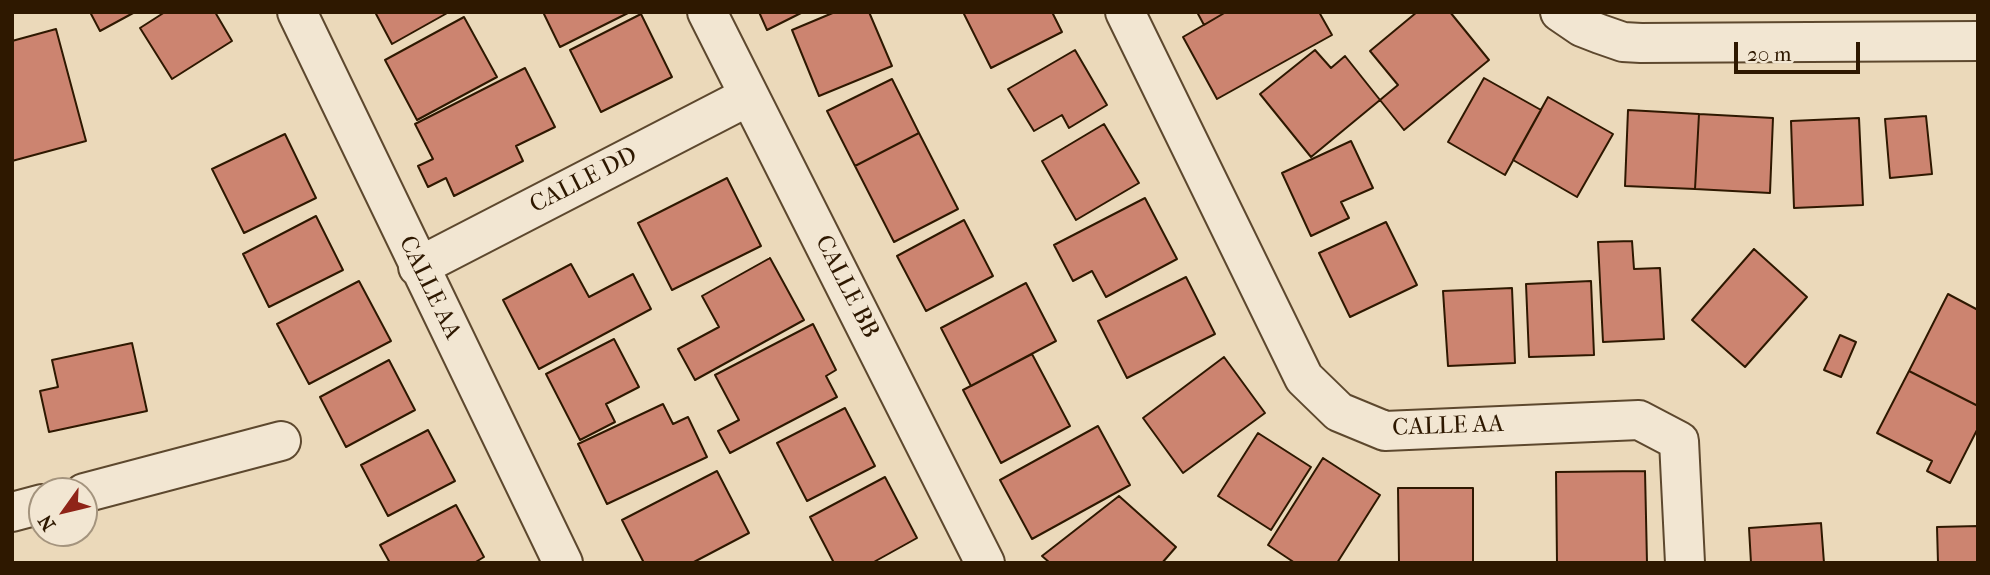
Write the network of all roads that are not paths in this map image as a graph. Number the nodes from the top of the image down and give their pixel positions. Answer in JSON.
{"nodes":[{"id":1,"x":297,"y":12,"type":"edge"},
{"id":2,"x":707,"y":12,"type":"edge"},
{"id":3,"x":1125,"y":12,"type":"edge"},
{"id":4,"x":1560,"y":12,"type":"edge"},
{"id":5,"x":1978,"y":41,"type":"edge"},
{"id":6,"x":750,"y":96,"type":"junction"},
{"id":7,"x":418,"y":267,"type":"junction"},
{"id":8,"x":281,"y":441,"type":"dead end"},
{"id":9,"x":98,"y":489,"type":"edge"},
{"id":10,"x":563,"y":563,"type":"edge"},
{"id":11,"x":985,"y":563,"type":"edge"},
{"id":12,"x":1685,"y":563,"type":"edge"}],
"edges":[{"from":1,"to":7,"type":"street","name":"CALLE AA"},
{"from":2,"to":6,"type":"street","name":"CALLE BB"},
{"from":3,"to":12,"type":"street","name":"CALLE AA"},
{"from":4,"to":5,"type":"street"},
{"from":6,"to":7,"type":"street","name":"CALLE DD"},
{"from":6,"to":11,"type":"street","name":"CALLE BB"},
{"from":7,"to":10,"type":"street","name":"CALLE AA"},
{"from":8,"to":9,"type":"street"}]}
